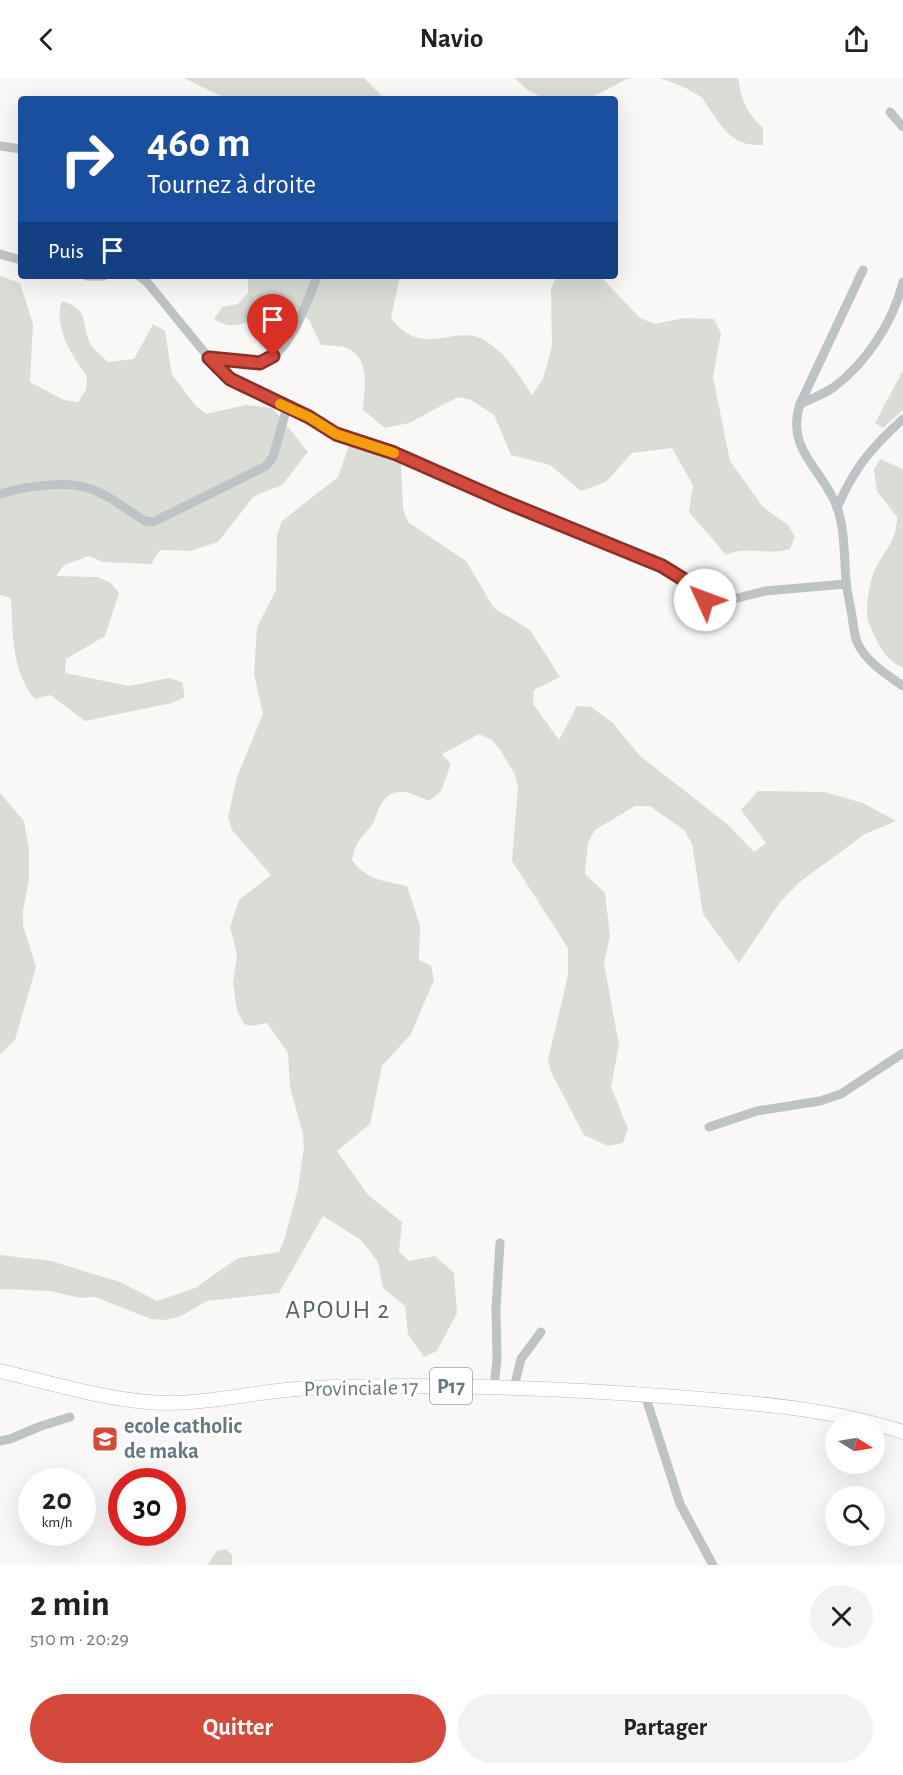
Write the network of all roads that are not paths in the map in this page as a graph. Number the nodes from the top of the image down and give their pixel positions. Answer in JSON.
{"nodes":[{"id":1,"x":890,"y":112,"type":"dead end"},
{"id":2,"x":903,"y":127,"type":"edge"},
{"id":3,"x":0,"y":146,"type":"edge"},
{"id":4,"x":18,"y":149,"type":"edge"},
{"id":5,"x":0,"y":254,"type":"edge"},
{"id":6,"x":18,"y":259,"type":"edge"},
{"id":7,"x":863,"y":270,"type":"dead end"},
{"id":8,"x":143,"y":279,"type":"edge"},
{"id":9,"x":316,"y":279,"type":"edge"},
{"id":10,"x":903,"y":282,"type":"edge"},
{"id":11,"x":209,"y":358,"type":"junction"},
{"id":12,"x":800,"y":404,"type":"junction"},
{"id":13,"x":286,"y":407,"type":"junction"},
{"id":14,"x":903,"y":418,"type":"edge"},
{"id":15,"x":0,"y":494,"type":"edge"},
{"id":16,"x":837,"y":508,"type":"junction"},
{"id":17,"x":846,"y":584,"type":"junction"},
{"id":18,"x":903,"y":686,"type":"edge"},
{"id":19,"x":903,"y":1053,"type":"edge"},
{"id":20,"x":709,"y":1127,"type":"dead end"},
{"id":21,"x":500,"y":1243,"type":"dead end"},
{"id":22,"x":541,"y":1332,"type":"dead end"},
{"id":23,"x":0,"y":1371,"type":"edge"},
{"id":24,"x":494,"y":1387,"type":"junction"},
{"id":25,"x":514,"y":1387,"type":"junction"},
{"id":26,"x":645,"y":1395,"type":"junction"},
{"id":27,"x":70,"y":1417,"type":"dead end"},
{"id":28,"x":903,"y":1431,"type":"edge"},
{"id":29,"x":0,"y":1441,"type":"edge"},
{"id":30,"x":713,"y":1565,"type":"edge"}],
"edges":[{"from":1,"to":2,"type":"street"},
{"from":3,"to":4,"type":"street"},
{"from":5,"to":6,"type":"street"},
{"from":7,"to":12,"type":"street"},
{"from":8,"to":11,"type":"street"},
{"from":9,"to":11,"type":"street"},
{"from":10,"to":12,"type":"street"},
{"from":11,"to":13,"type":"street"},
{"from":12,"to":16,"type":"street"},
{"from":13,"to":15,"type":"street"},
{"from":13,"to":17,"type":"street"},
{"from":14,"to":16,"type":"street"},
{"from":16,"to":17,"type":"street"},
{"from":17,"to":18,"type":"street"},
{"from":19,"to":20,"type":"street"},
{"from":21,"to":24,"type":"street"},
{"from":22,"to":25,"type":"street"},
{"from":23,"to":24,"type":"main road","name":"Provinciale 17","number":"P17"},
{"from":24,"to":25,"type":"main road","name":"Provinciale 17","number":"P17"},
{"from":25,"to":26,"type":"main road","name":"Provinciale 17","number":"P17"},
{"from":26,"to":28,"type":"main road","name":"Provinciale 17","number":"P17"},
{"from":26,"to":30,"type":"street"},
{"from":27,"to":29,"type":"street"}]}
